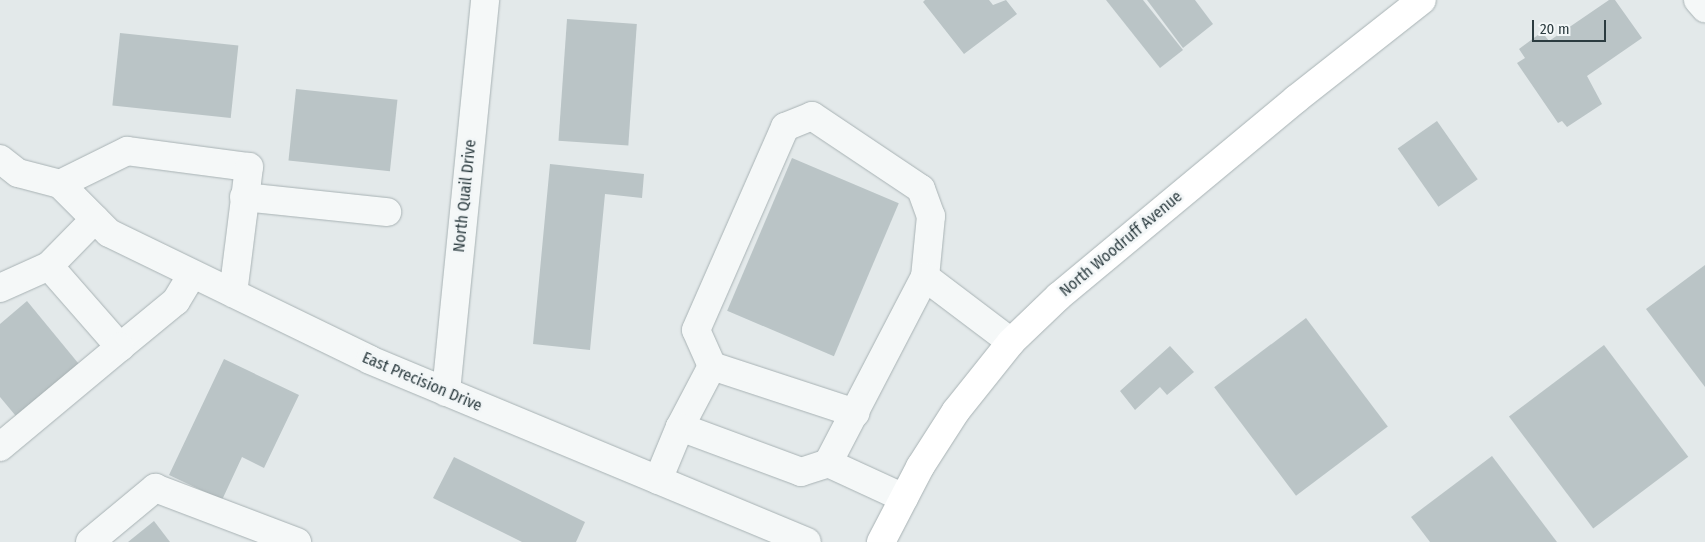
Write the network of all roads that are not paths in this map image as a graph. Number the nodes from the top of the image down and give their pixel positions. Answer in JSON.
{"nodes":[{"id":1,"x":485,"y":0,"type":"edge"},
{"id":2,"x":1422,"y":0,"type":"edge"},
{"id":3,"x":1698,"y":0,"type":"edge"},
{"id":4,"x":1705,"y":8,"type":"edge"},
{"id":5,"x":0,"y":159,"type":"edge"},
{"id":6,"x":60,"y":184,"type":"junction"},
{"id":7,"x":244,"y":198,"type":"junction"},
{"id":8,"x":388,"y":212,"type":"dead end"},
{"id":9,"x":94,"y":218,"type":"junction"},
{"id":10,"x":49,"y":266,"type":"junction"},
{"id":11,"x":192,"y":274,"type":"junction"},
{"id":12,"x":925,"y":277,"type":"junction"},
{"id":13,"x":0,"y":288,"type":"edge"},
{"id":14,"x":233,"y":294,"type":"junction"},
{"id":15,"x":1011,"y":342,"type":"junction"},
{"id":16,"x":120,"y":347,"type":"junction"},
{"id":17,"x":712,"y":366,"type":"junction"},
{"id":18,"x":446,"y":392,"type":"junction"},
{"id":19,"x":854,"y":413,"type":"junction"},
{"id":20,"x":680,"y":427,"type":"junction"},
{"id":21,"x":0,"y":447,"type":"edge"},
{"id":22,"x":828,"y":463,"type":"junction"},
{"id":23,"x":658,"y":480,"type":"junction"},
{"id":24,"x":904,"y":498,"type":"junction"},
{"id":25,"x":90,"y":542,"type":"edge"},
{"id":26,"x":295,"y":542,"type":"edge"},
{"id":27,"x":807,"y":542,"type":"edge"},
{"id":28,"x":881,"y":542,"type":"edge"}],
"edges":[{"from":1,"to":18,"type":"street","name":"North Quail Drive"},
{"from":2,"to":15,"type":"main road","name":"North Woodruff Avenue"},
{"from":3,"to":4,"type":"street"},
{"from":5,"to":6,"type":"street"},
{"from":6,"to":7,"type":"street"},
{"from":6,"to":9,"type":"street","name":"East Precision Drive"},
{"from":7,"to":8,"type":"street"},
{"from":7,"to":14,"type":"street"},
{"from":9,"to":10,"type":"street"},
{"from":9,"to":11,"type":"street","name":"East Precision Drive"},
{"from":10,"to":13,"type":"street"},
{"from":10,"to":16,"type":"street"},
{"from":11,"to":14,"type":"street","name":"East Precision Drive"},
{"from":11,"to":16,"type":"street"},
{"from":12,"to":15,"type":"street"},
{"from":12,"to":17,"type":"street"},
{"from":12,"to":19,"type":"street"},
{"from":14,"to":18,"type":"street","name":"East Precision Drive"},
{"from":15,"to":24,"type":"main road","name":"North Woodruff Avenue"},
{"from":16,"to":21,"type":"street"},
{"from":17,"to":19,"type":"street"},
{"from":17,"to":20,"type":"street"},
{"from":18,"to":23,"type":"street","name":"East Precision Drive"},
{"from":19,"to":22,"type":"street"},
{"from":20,"to":22,"type":"street"},
{"from":20,"to":23,"type":"street"},
{"from":22,"to":24,"type":"street"},
{"from":23,"to":27,"type":"street","name":"East Precision Drive"},
{"from":24,"to":28,"type":"main road","name":"North Woodruff Avenue"},
{"from":25,"to":26,"type":"street"}]}
